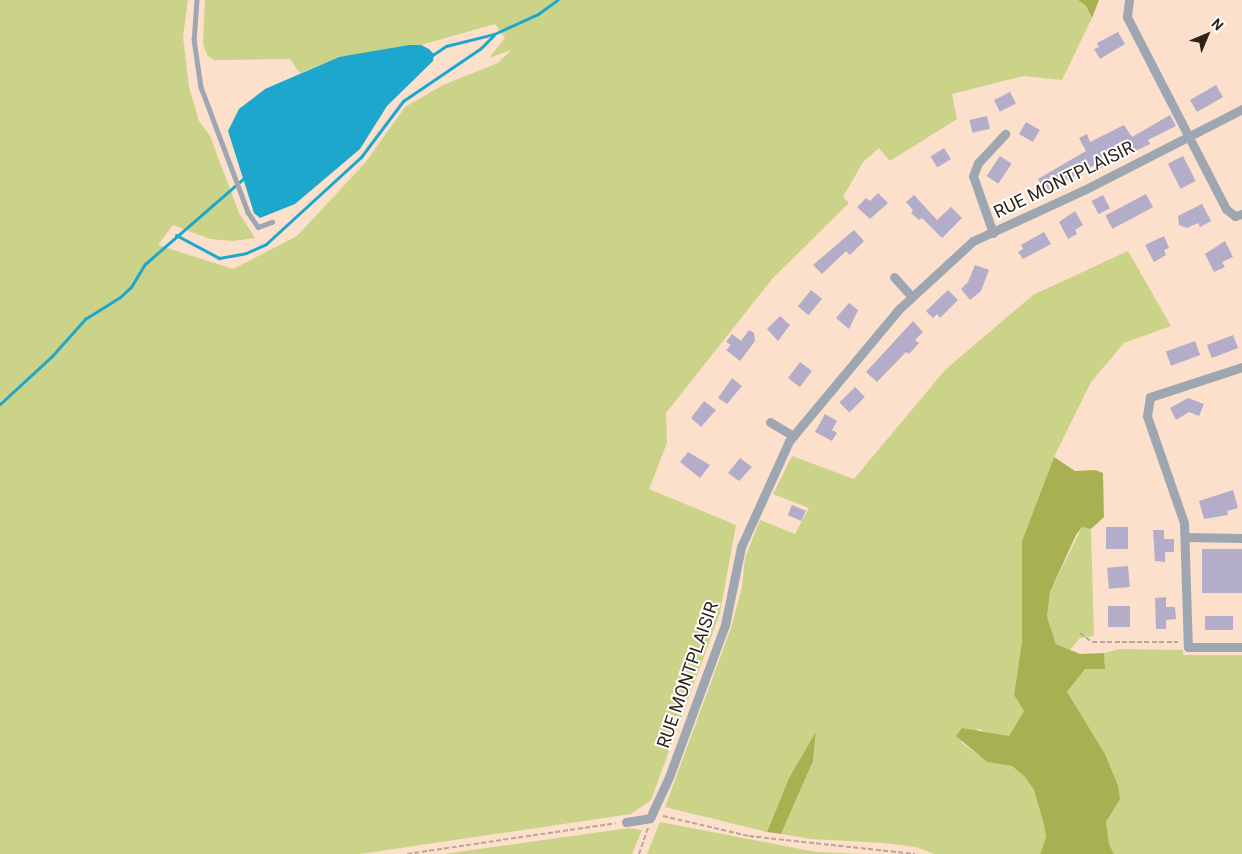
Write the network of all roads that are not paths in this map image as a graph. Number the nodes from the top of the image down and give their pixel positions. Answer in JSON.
{"nodes":[{"id":1,"x":197,"y":0,"type":"edge"},
{"id":2,"x":1129,"y":0,"type":"edge"},
{"id":3,"x":1242,"y":109,"type":"edge"},
{"id":4,"x":1005,"y":134,"type":"dead end"},
{"id":5,"x":1190,"y":136,"type":"junction"},
{"id":6,"x":1242,"y":214,"type":"edge"},
{"id":7,"x":272,"y":222,"type":"dead end"},
{"id":8,"x":993,"y":233,"type":"junction"},
{"id":9,"x":894,"y":277,"type":"dead end"},
{"id":10,"x":912,"y":297,"type":"junction"},
{"id":11,"x":1242,"y":367,"type":"edge"},
{"id":12,"x":770,"y":422,"type":"dead end"},
{"id":13,"x":792,"y":436,"type":"junction"},
{"id":14,"x":1186,"y":537,"type":"junction"},
{"id":15,"x":1242,"y":538,"type":"edge"},
{"id":16,"x":1242,"y":647,"type":"edge"},
{"id":17,"x":626,"y":822,"type":"road end"}],
"edges":[{"from":1,"to":7,"type":"lane"},
{"from":2,"to":5,"type":"street"},
{"from":3,"to":5,"type":"street","name":"RUE MONTPLAISIR"},
{"from":4,"to":8,"type":"street"},
{"from":5,"to":6,"type":"street"},
{"from":5,"to":8,"type":"street","name":"RUE MONTPLAISIR"},
{"from":8,"to":10,"type":"street","name":"RUE MONTPLAISIR"},
{"from":9,"to":10,"type":"street"},
{"from":10,"to":13,"type":"street","name":"RUE MONTPLAISIR"},
{"from":11,"to":14,"type":"street"},
{"from":12,"to":13,"type":"street"},
{"from":13,"to":17,"type":"street","name":"RUE MONTPLAISIR"},
{"from":14,"to":15,"type":"street"},
{"from":14,"to":16,"type":"street"}]}
